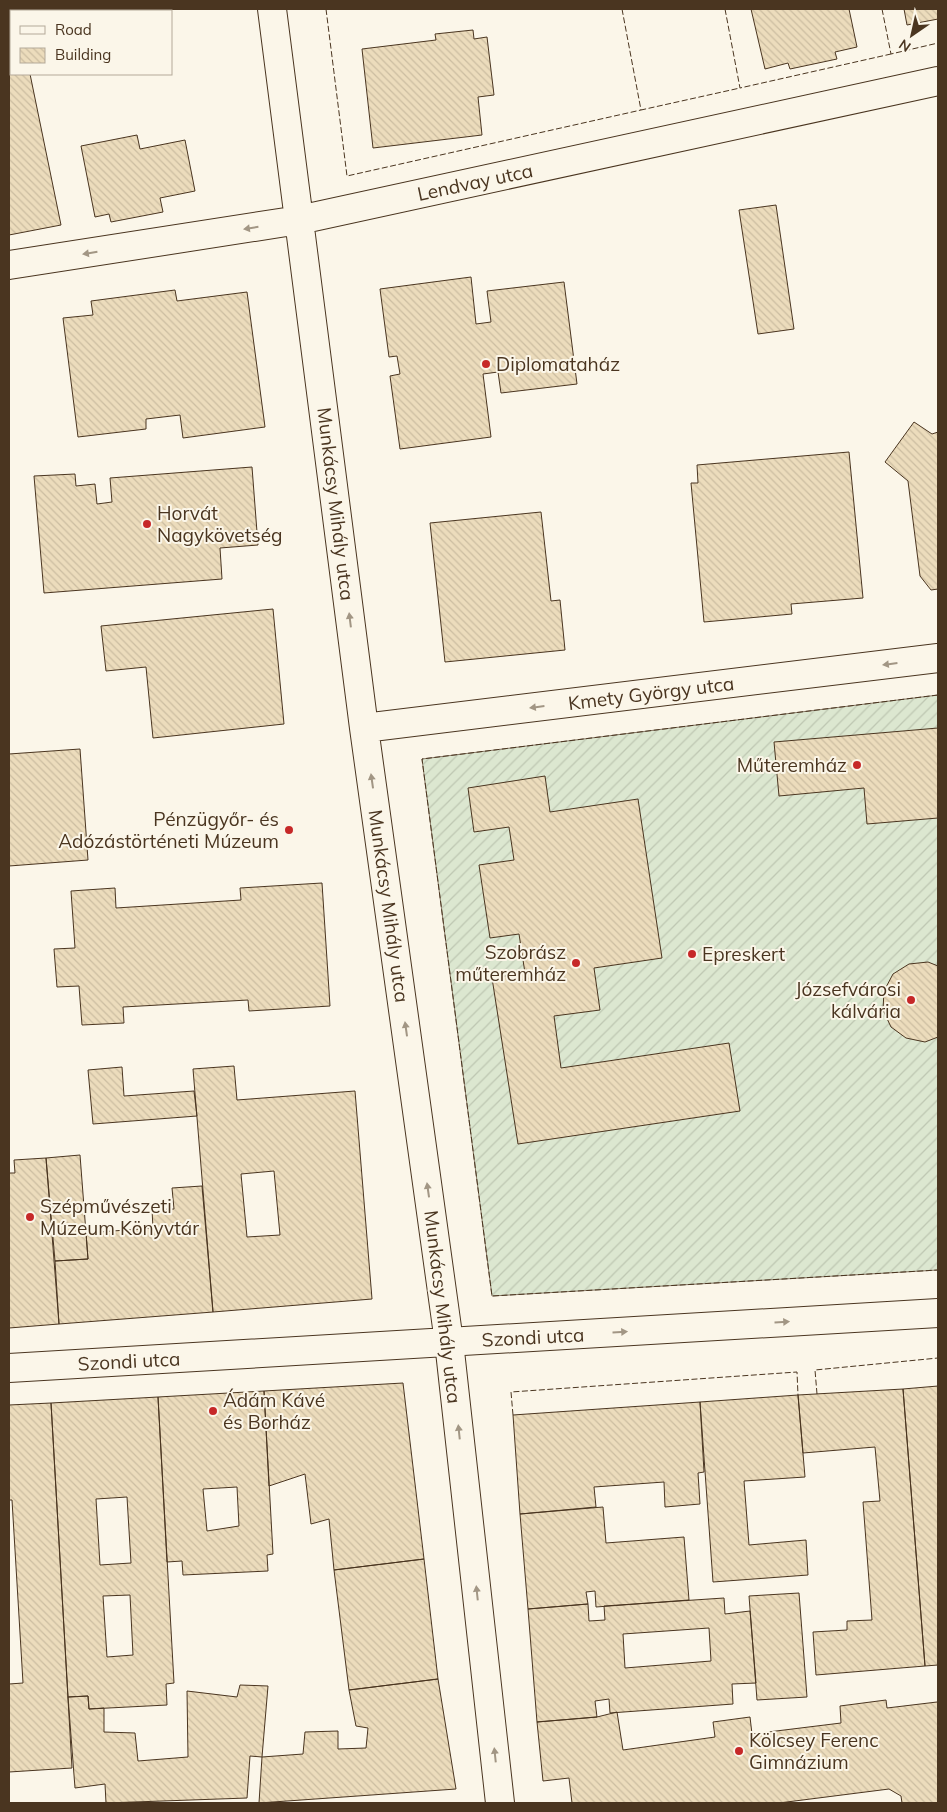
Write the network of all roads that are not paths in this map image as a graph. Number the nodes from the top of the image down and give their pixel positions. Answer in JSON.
{"nodes":[{"id":1,"x":272,"y":9,"type":"edge"},
{"id":2,"x":938,"y":81,"type":"edge"},
{"id":3,"x":299,"y":220,"type":"junction"},
{"id":4,"x":9,"y":265,"type":"edge"},
{"id":5,"x":938,"y":658,"type":"edge"},
{"id":6,"x":364,"y":728,"type":"junction"},
{"id":7,"x":938,"y":1313,"type":"edge"},
{"id":8,"x":449,"y":1342,"type":"junction"},
{"id":9,"x":9,"y":1368,"type":"edge"},
{"id":10,"x":500,"y":1803,"type":"edge"}],
"edges":[{"from":1,"to":3,"type":"street","name":"Munkácsy Mihály utca"},
{"from":2,"to":3,"type":"street","name":"Lendvay utca"},
{"from":3,"to":4,"type":"street","name":"Lendvay utca","one_way":true},
{"from":6,"to":3,"type":"street","name":"Munkácsy Mihály utca","one_way":true},
{"from":5,"to":6,"type":"street","name":"Kmety György utca","one_way":true},
{"from":8,"to":6,"type":"street","name":"Munkácsy Mihály utca","one_way":true},
{"from":8,"to":7,"type":"street","name":"Szondi utca","one_way":true},
{"from":8,"to":9,"type":"street","name":"Szondi utca"},
{"from":10,"to":8,"type":"street","name":"Munkácsy Mihály utca","one_way":true}]}
